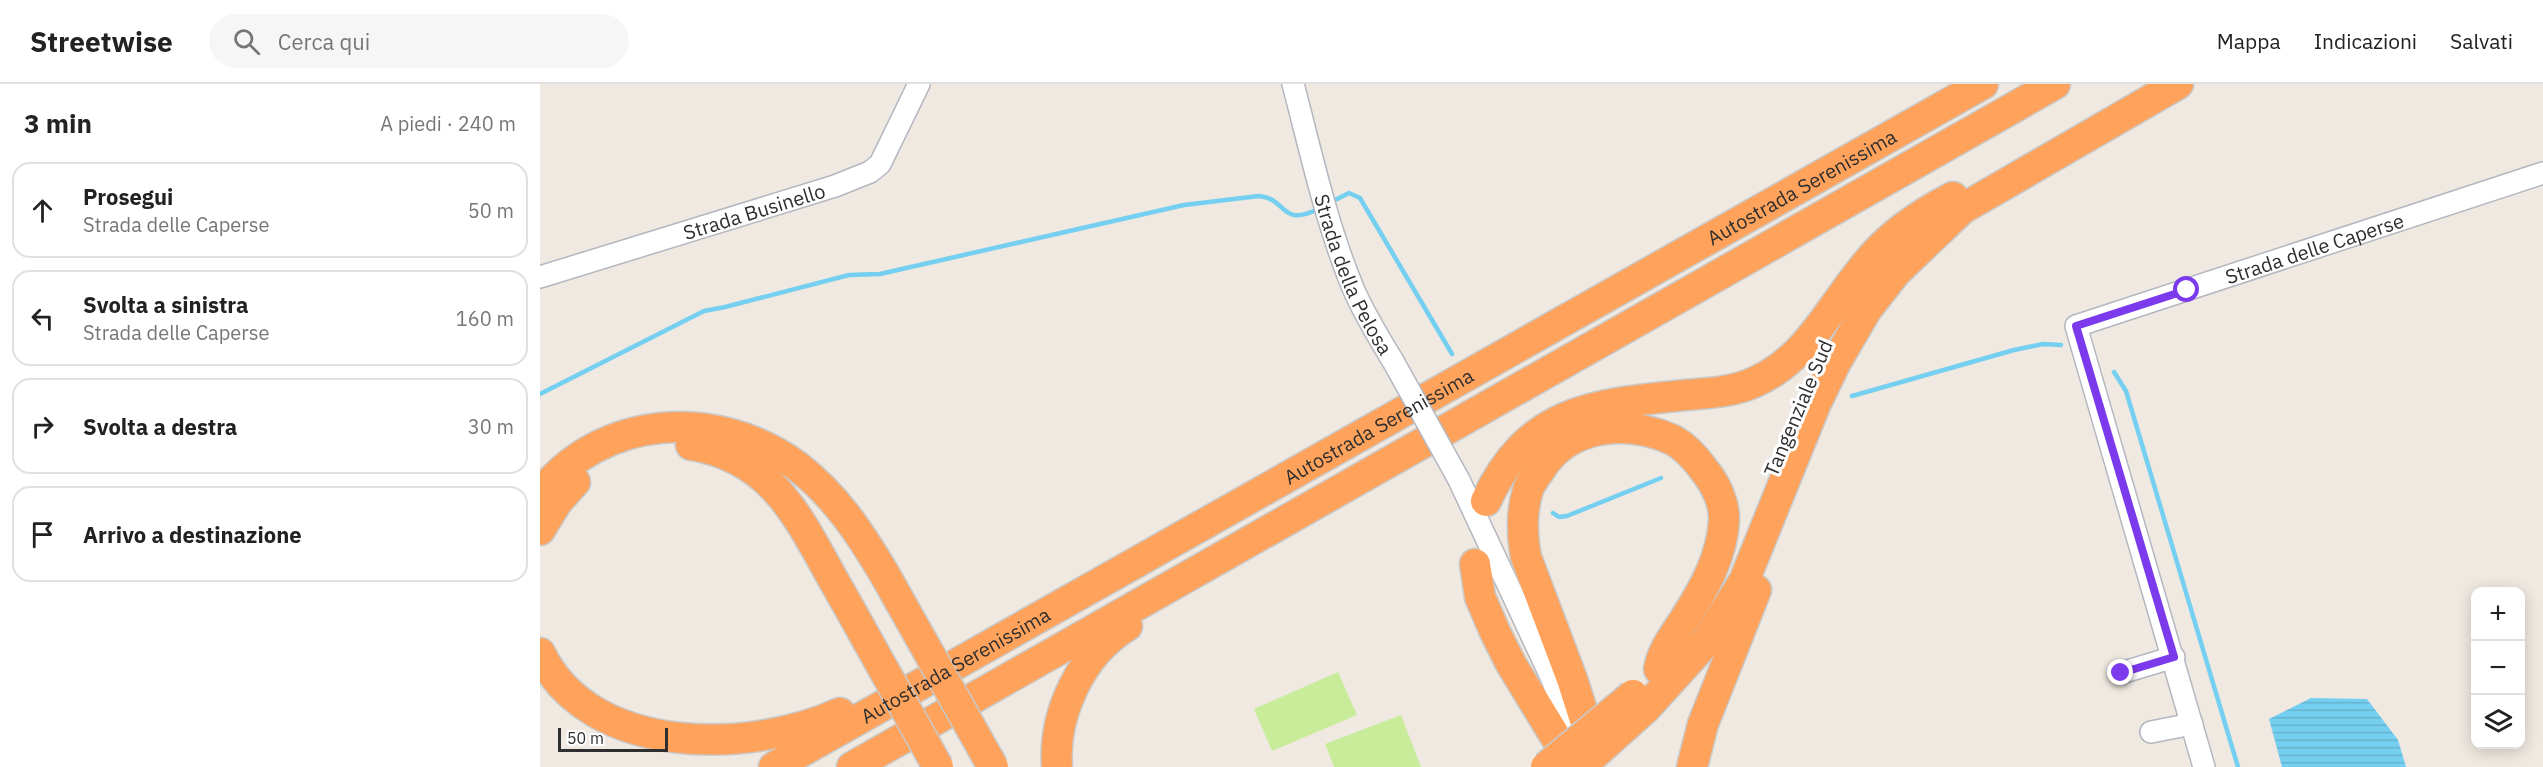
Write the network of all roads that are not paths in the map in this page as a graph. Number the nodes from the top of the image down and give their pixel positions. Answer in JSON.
{"nodes":[{"id":1,"x":919,"y":84,"type":"edge"},
{"id":2,"x":1293,"y":84,"type":"edge"},
{"id":3,"x":1983,"y":84,"type":"edge"},
{"id":4,"x":2055,"y":84,"type":"edge"},
{"id":5,"x":2139,"y":84,"type":"edge"},
{"id":6,"x":2178,"y":84,"type":"edge"},
{"id":7,"x":2543,"y":173,"type":"edge"},
{"id":8,"x":1953,"y":197,"type":"junction"},
{"id":9,"x":540,"y":276,"type":"edge"},
{"id":10,"x":1499,"y":400,"type":"junction"},
{"id":11,"x":1816,"y":403,"type":"junction"},
{"id":12,"x":1398,"y":414,"type":"junction"},
{"id":13,"x":540,"y":494,"type":"edge"},
{"id":14,"x":1486,"y":501,"type":"dead end"},
{"id":15,"x":540,"y":530,"type":"edge"},
{"id":16,"x":1475,"y":564,"type":"dead end"},
{"id":17,"x":540,"y":653,"type":"edge"},
{"id":18,"x":2174,"y":657,"type":"junction"},
{"id":19,"x":1659,"y":669,"type":"junction"},
{"id":20,"x":2121,"y":673,"type":"dead end"},
{"id":21,"x":1640,"y":701,"type":"junction"},
{"id":22,"x":2192,"y":724,"type":"junction"},
{"id":23,"x":2151,"y":732,"type":"dead end"},
{"id":24,"x":1587,"y":763,"type":"edge"},
{"id":25,"x":774,"y":767,"type":"edge"},
{"id":26,"x":852,"y":767,"type":"edge"},
{"id":27,"x":938,"y":767,"type":"edge"},
{"id":28,"x":993,"y":767,"type":"edge"},
{"id":29,"x":1057,"y":767,"type":"edge"},
{"id":30,"x":1546,"y":767,"type":"edge"},
{"id":31,"x":1692,"y":767,"type":"edge"},
{"id":32,"x":2204,"y":767,"type":"edge"}],
"edges":[{"from":1,"to":9,"type":"street","name":"Strada Businello"},
{"from":2,"to":24,"type":"street","name":"Strada della Pelosa","bridge":true},
{"from":3,"to":12,"type":"highway","name":"Autostrada Serenissima"},
{"from":4,"to":10,"type":"highway","name":"Autostrada Serenissima"},
{"from":5,"to":8,"type":"highway","name":"Tangenziale Sud"},
{"from":6,"to":11,"type":"highway","name":"Tangenziale Sud"},
{"from":7,"to":18,"type":"street","name":"Strada delle Caperse"},
{"from":8,"to":14,"type":"highway"},
{"from":8,"to":19,"type":"highway","name":"Tangenziale Sud"},
{"from":10,"to":26,"type":"highway","name":"Autostrada Serenissima"},
{"from":10,"to":29,"type":"highway"},
{"from":11,"to":21,"type":"highway","name":"Tangenziale Sud"},
{"from":11,"to":31,"type":"highway"},
{"from":12,"to":17,"type":"highway"},
{"from":12,"to":25,"type":"highway","name":"Autostrada Serenissima"},
{"from":13,"to":28,"type":"highway","bridge":true},
{"from":15,"to":27,"type":"highway","bridge":true},
{"from":16,"to":24,"type":"highway"},
{"from":18,"to":20,"type":"street"},
{"from":18,"to":22,"type":"street","name":"Strada delle Caperse"},
{"from":19,"to":21,"type":"highway","name":"Tangenziale Sud"},
{"from":19,"to":24,"type":"highway"},
{"from":21,"to":24,"type":"highway","name":"Tangenziale Sud","bridge":true},
{"from":21,"to":30,"type":"highway","name":"Tangenziale Sud","bridge":true},
{"from":22,"to":23,"type":"street"},
{"from":22,"to":32,"type":"street","name":"Strada delle Caperse"}]}
